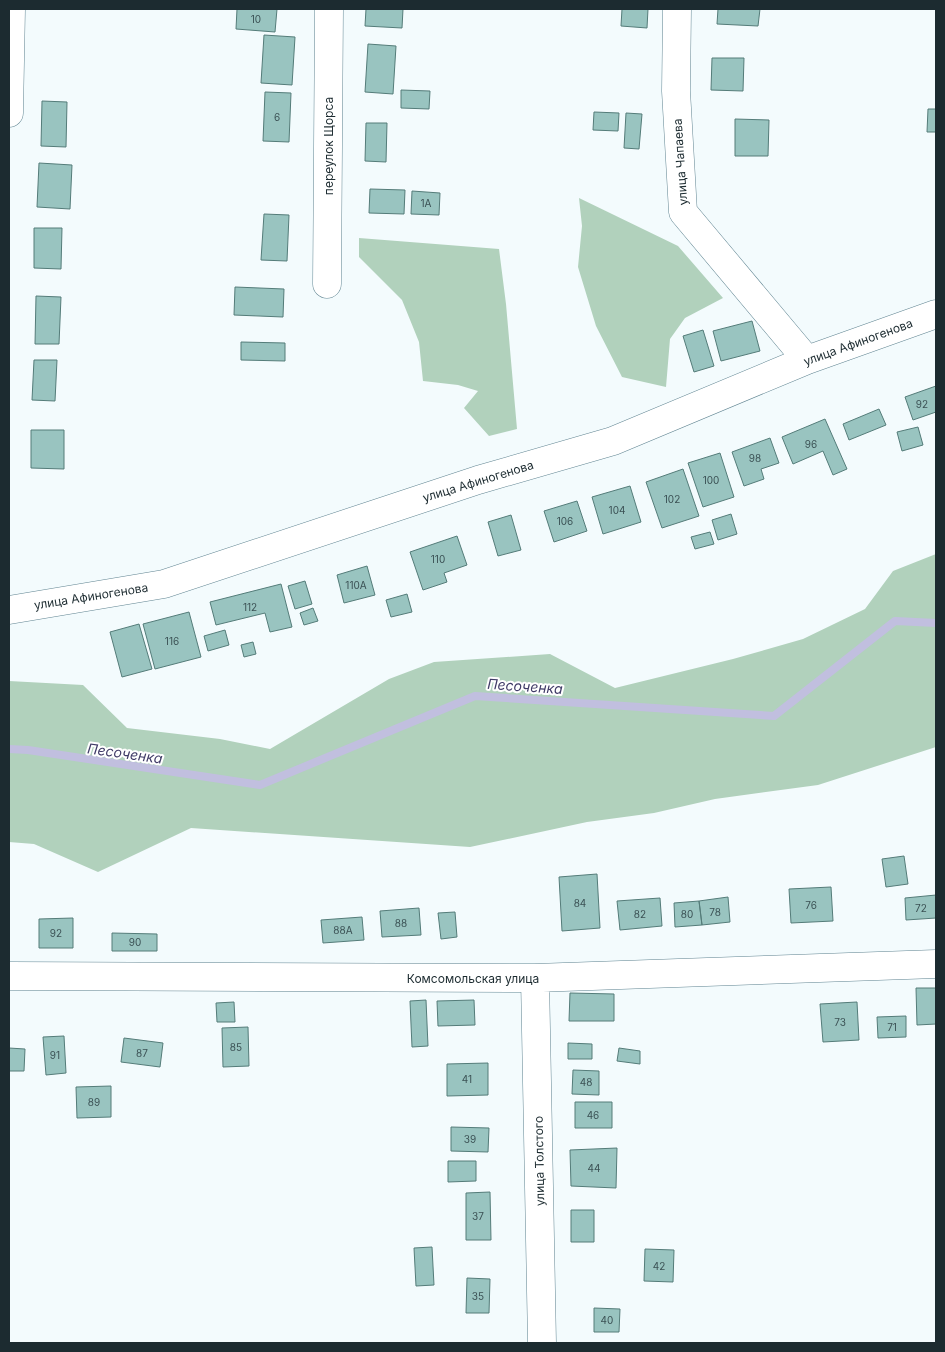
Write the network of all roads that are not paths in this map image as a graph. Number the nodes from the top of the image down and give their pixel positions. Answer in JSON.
{"nodes":[{"id":1,"x":11,"y":9,"type":"edge"},
{"id":2,"x":329,"y":9,"type":"edge"},
{"id":3,"x":677,"y":9,"type":"edge"},
{"id":4,"x":9,"y":64,"type":"edge"},
{"id":5,"x":9,"y":113,"type":"edge"},
{"id":6,"x":327,"y":284,"type":"dead end"},
{"id":7,"x":936,"y":314,"type":"edge"},
{"id":8,"x":807,"y":360,"type":"junction"},
{"id":9,"x":9,"y":610,"type":"edge"},
{"id":10,"x":936,"y":964,"type":"edge"},
{"id":11,"x":9,"y":976,"type":"edge"},
{"id":12,"x":535,"y":978,"type":"junction"},
{"id":13,"x":542,"y":1343,"type":"edge"}],
"edges":[{"from":1,"to":4,"type":"street"},
{"from":2,"to":6,"type":"street","name":"переулок Щорса"},
{"from":3,"to":8,"type":"street","name":"улица Чапаева"},
{"from":4,"to":5,"type":"street"},
{"from":7,"to":8,"type":"street","name":"улица Афиногенова"},
{"from":8,"to":9,"type":"street","name":"улица Афиногенова"},
{"from":10,"to":12,"type":"street","name":"Комсомольская улица"},
{"from":11,"to":12,"type":"street","name":"Комсомольская улица"},
{"from":12,"to":13,"type":"street","name":"улица Толстого"}]}
